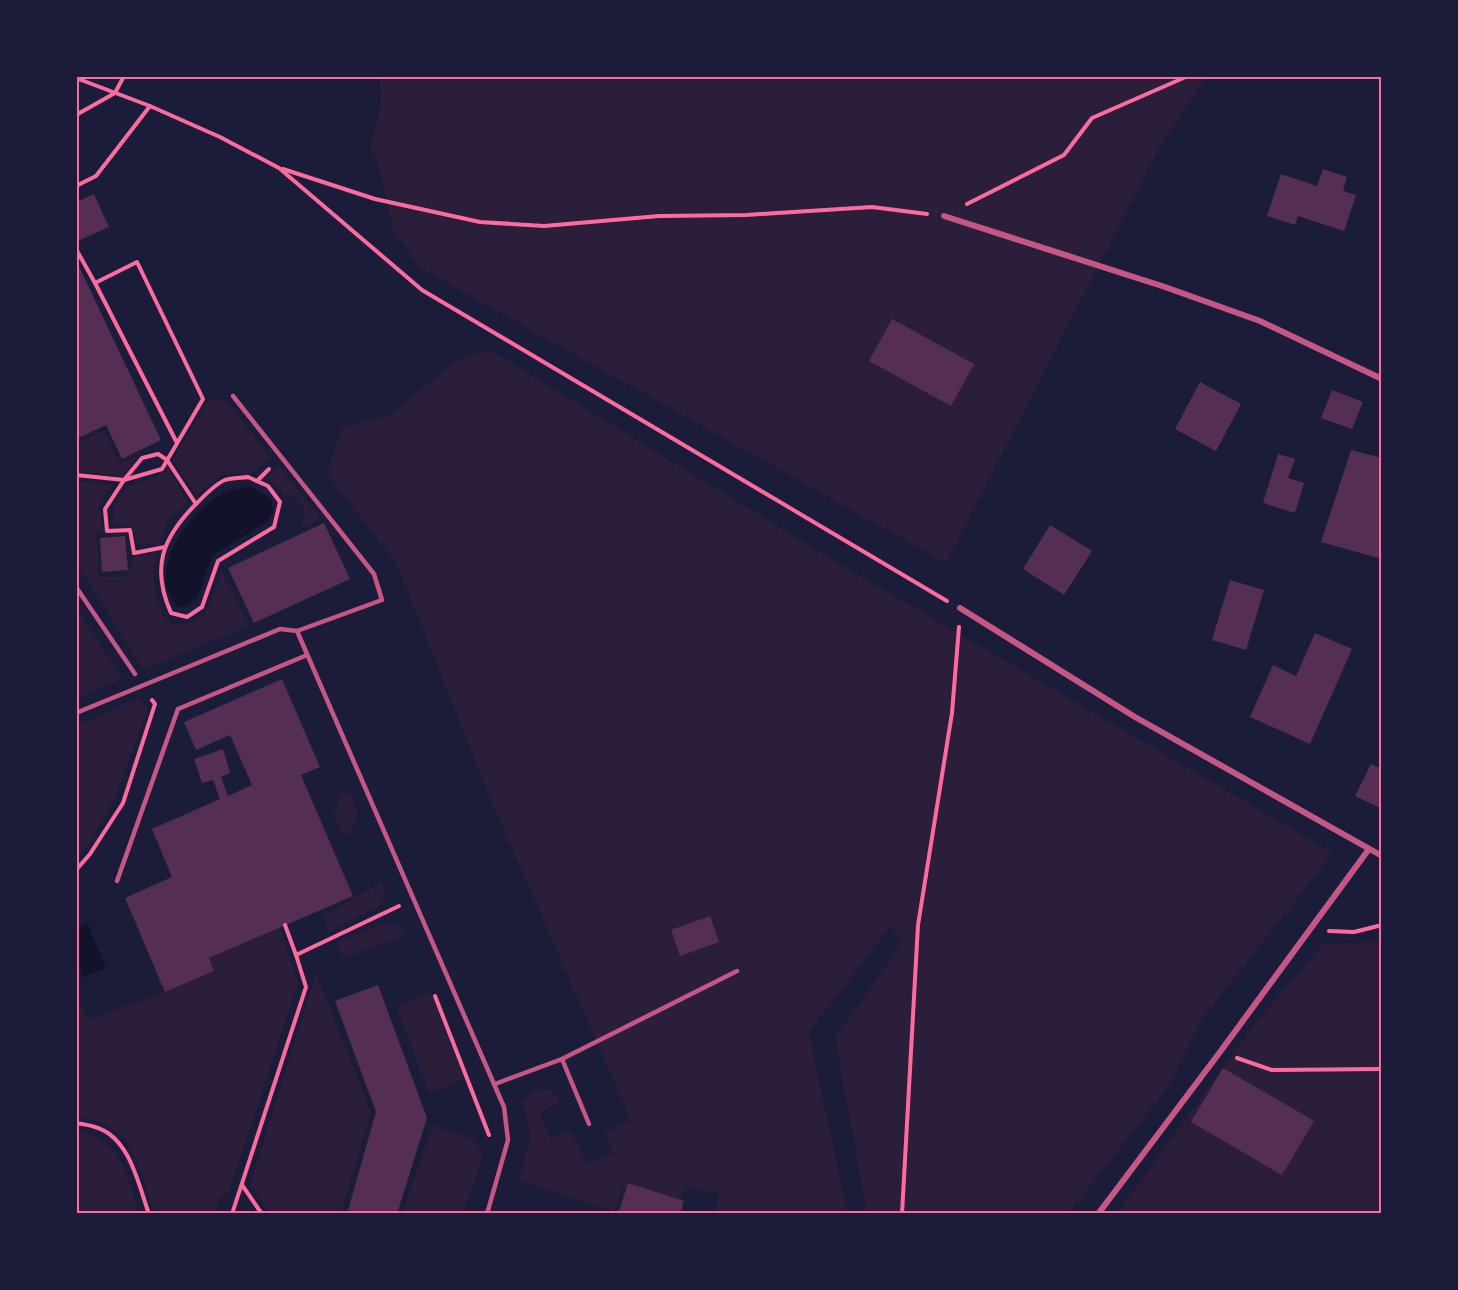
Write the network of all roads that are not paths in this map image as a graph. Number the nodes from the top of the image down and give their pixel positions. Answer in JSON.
{"nodes":[{"id":1,"x":944,"y":216,"type":"road end"},
{"id":2,"x":1382,"y":379,"type":"edge"},
{"id":3,"x":233,"y":396,"type":"dead end"},
{"id":4,"x":76,"y":587,"type":"edge"},
{"id":5,"x":960,"y":608,"type":"road end"},
{"id":6,"x":297,"y":631,"type":"junction"},
{"id":7,"x":307,"y":655,"type":"junction"},
{"id":8,"x":135,"y":674,"type":"dead end"},
{"id":9,"x":76,"y":713,"type":"edge"},
{"id":10,"x":1369,"y":849,"type":"junction"},
{"id":11,"x":1382,"y":856,"type":"edge"},
{"id":12,"x":117,"y":881,"type":"dead end"},
{"id":13,"x":737,"y":971,"type":"dead end"},
{"id":14,"x":562,"y":1059,"type":"junction"},
{"id":15,"x":495,"y":1084,"type":"junction"},
{"id":16,"x":589,"y":1124,"type":"dead end"},
{"id":17,"x":487,"y":1214,"type":"edge"},
{"id":18,"x":1098,"y":1214,"type":"edge"}],
"edges":[{"from":1,"to":2,"type":"street"},
{"from":3,"to":6,"type":"lane"},
{"from":4,"to":8,"type":"lane"},
{"from":5,"to":10,"type":"street"},
{"from":6,"to":7,"type":"lane"},
{"from":6,"to":9,"type":"lane"},
{"from":7,"to":12,"type":"lane"},
{"from":7,"to":15,"type":"lane"},
{"from":10,"to":11,"type":"street"},
{"from":10,"to":18,"type":"street"},
{"from":13,"to":14,"type":"lane"},
{"from":14,"to":15,"type":"lane"},
{"from":14,"to":16,"type":"lane"},
{"from":15,"to":17,"type":"lane"}]}
